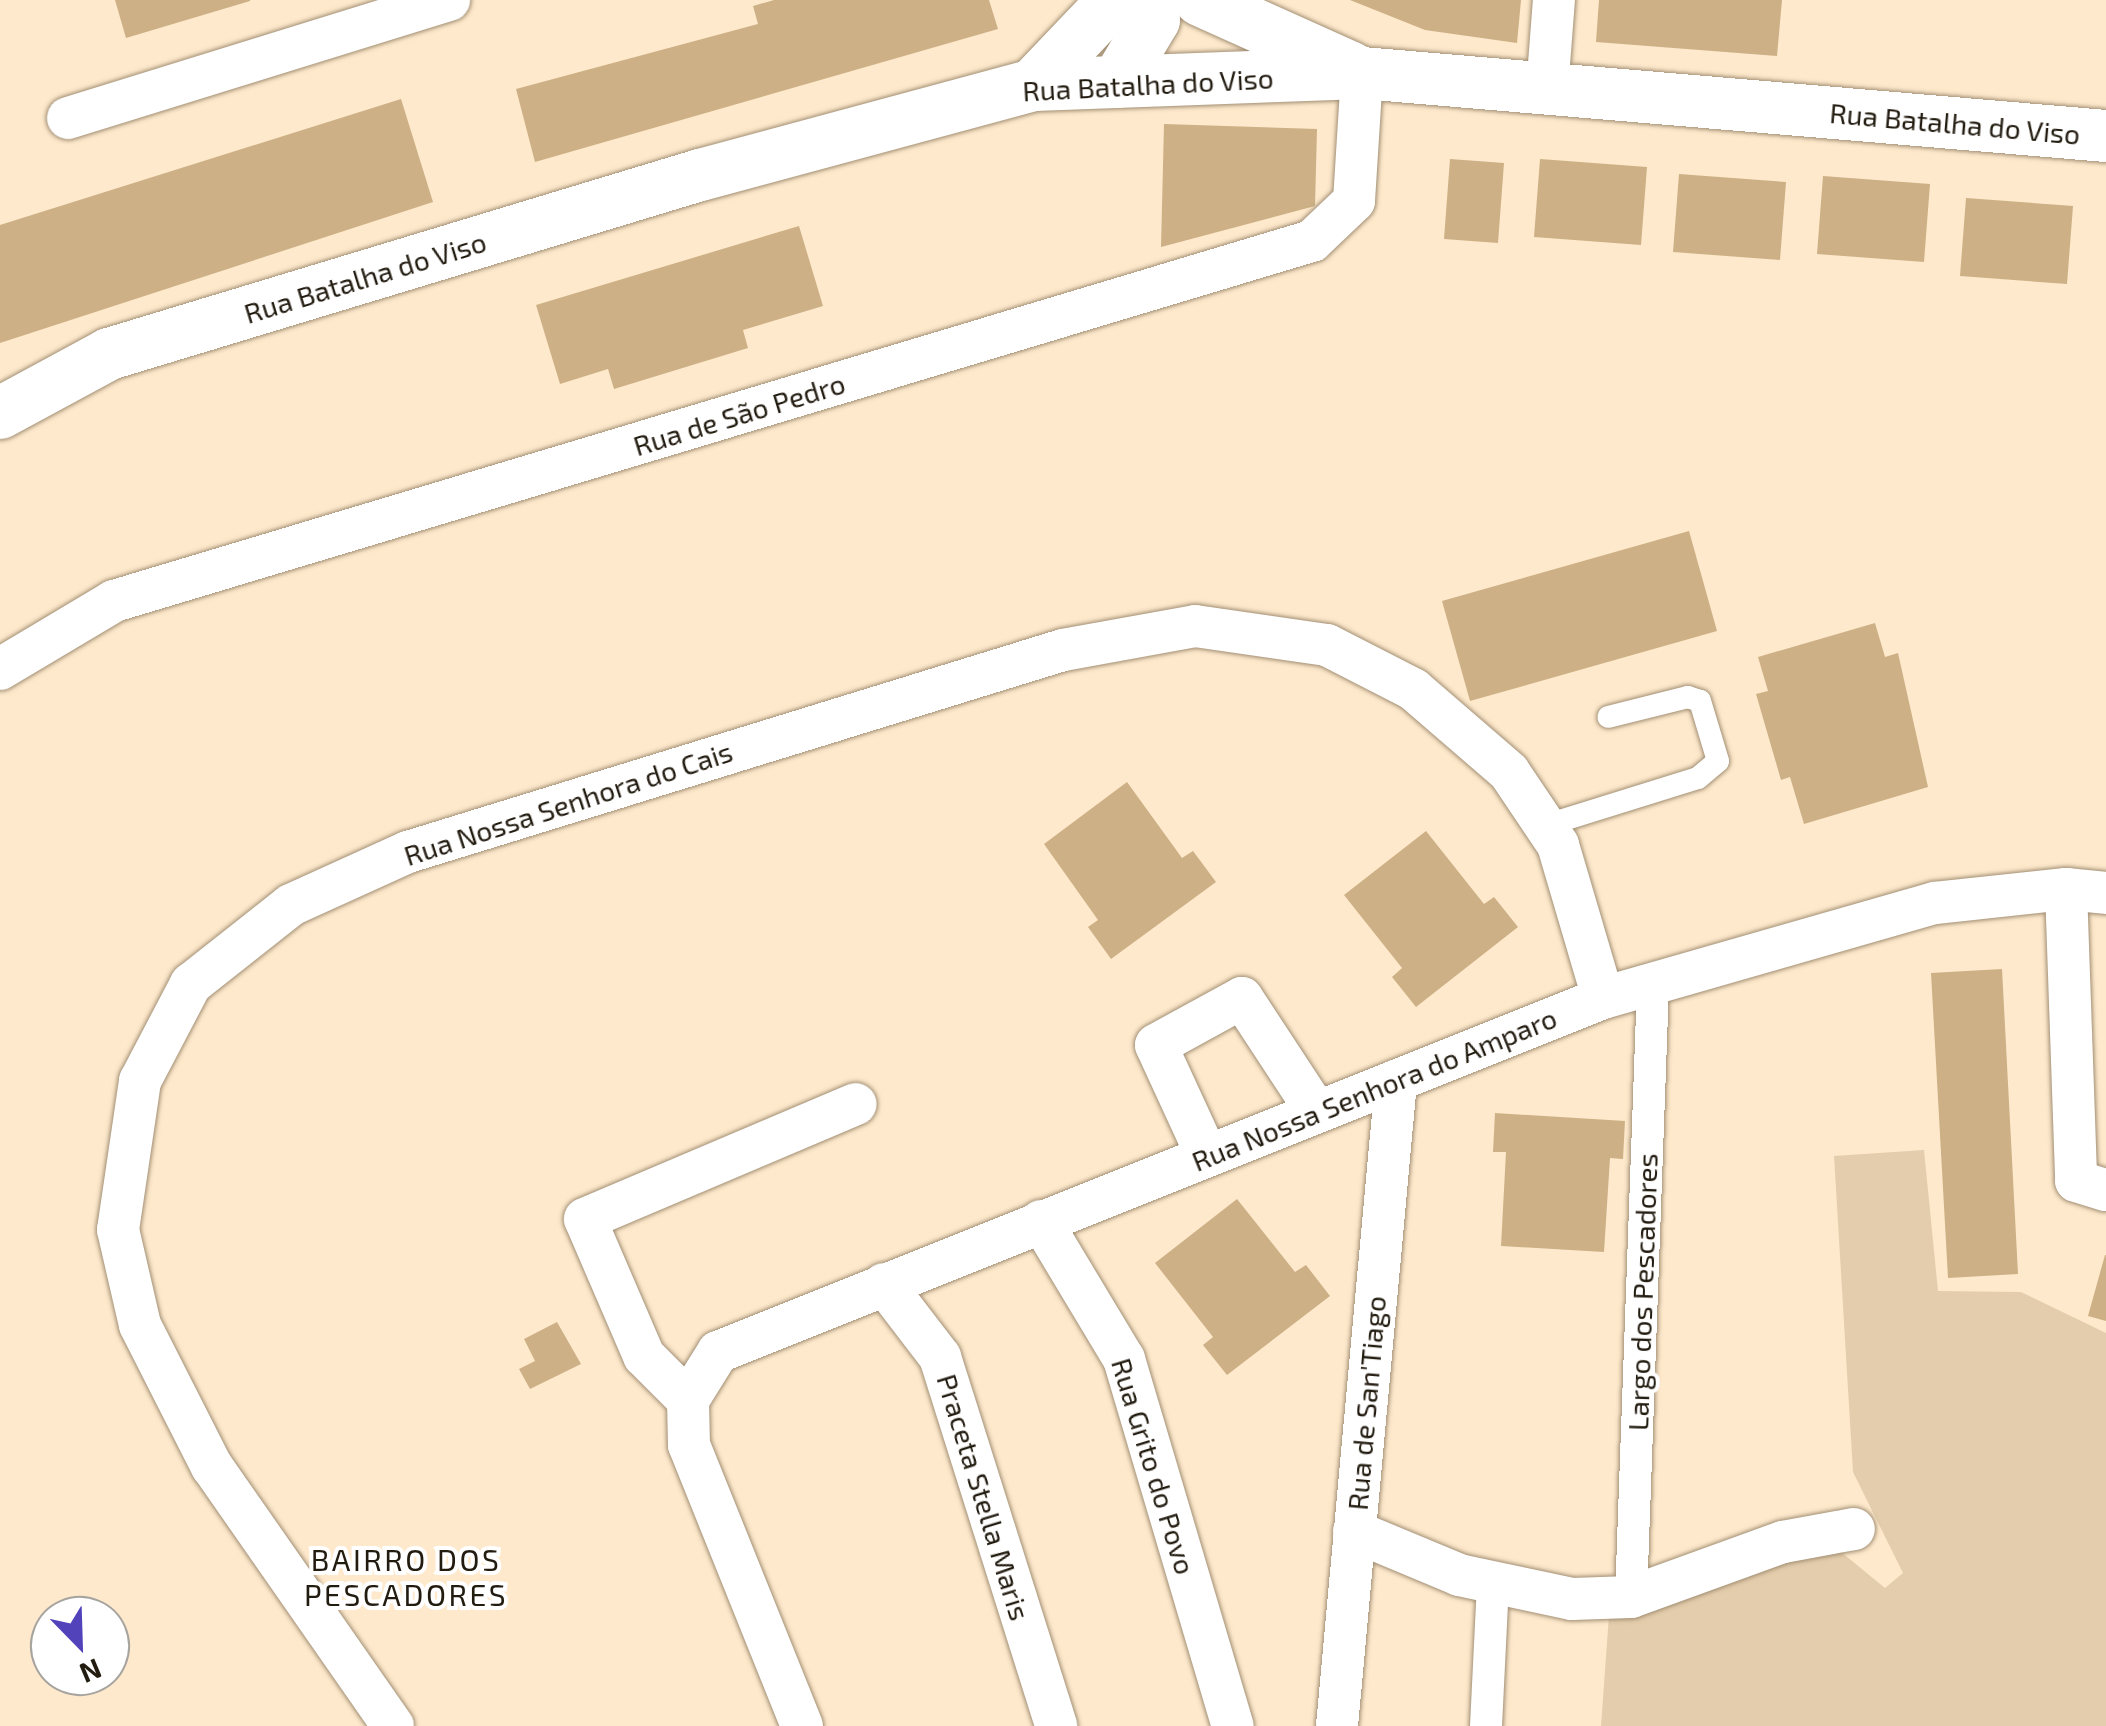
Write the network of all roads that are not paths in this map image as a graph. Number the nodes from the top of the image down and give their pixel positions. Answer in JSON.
{"nodes":[{"id":1,"x":449,"y":0,"type":"edge"},
{"id":2,"x":1114,"y":0,"type":"edge"},
{"id":3,"x":1148,"y":0,"type":"edge"},
{"id":4,"x":1200,"y":0,"type":"edge"},
{"id":5,"x":1554,"y":0,"type":"edge"},
{"id":6,"x":1362,"y":73,"type":"junction"},
{"id":7,"x":1117,"y":82,"type":"junction"},
{"id":8,"x":1033,"y":85,"type":"junction"},
{"id":9,"x":1547,"y":90,"type":"junction"},
{"id":10,"x":68,"y":118,"type":"dead end"},
{"id":11,"x":2106,"y":136,"type":"edge"},
{"id":12,"x":0,"y":413,"type":"edge"},
{"id":13,"x":0,"y":670,"type":"edge"},
{"id":14,"x":1608,"y":717,"type":"dead end"},
{"id":15,"x":1547,"y":825,"type":"junction"},
{"id":16,"x":2086,"y":891,"type":"edge"},
{"id":17,"x":1653,"y":986,"type":"junction"},
{"id":18,"x":1603,"y":998,"type":"junction"},
{"id":19,"x":1396,"y":1081,"type":"junction"},
{"id":20,"x":856,"y":1104,"type":"dead end"},
{"id":21,"x":1317,"y":1112,"type":"junction"},
{"id":22,"x":1207,"y":1156,"type":"junction"},
{"id":23,"x":2106,"y":1190,"type":"edge"},
{"id":24,"x":1041,"y":1222,"type":"junction"},
{"id":25,"x":884,"y":1284,"type":"junction"},
{"id":26,"x":688,"y":1400,"type":"junction"},
{"id":27,"x":1854,"y":1529,"type":"dead end"},
{"id":28,"x":1354,"y":1531,"type":"junction"},
{"id":29,"x":1493,"y":1584,"type":"junction"},
{"id":30,"x":1631,"y":1598,"type":"junction"},
{"id":31,"x":393,"y":1726,"type":"edge"},
{"id":32,"x":802,"y":1726,"type":"edge"},
{"id":33,"x":1056,"y":1726,"type":"edge"},
{"id":34,"x":1233,"y":1726,"type":"edge"},
{"id":35,"x":1337,"y":1726,"type":"edge"},
{"id":36,"x":1486,"y":1726,"type":"edge"}],
"edges":[{"from":1,"to":10,"type":"street"},
{"from":2,"to":8,"type":"street"},
{"from":3,"to":7,"type":"street"},
{"from":4,"to":6,"type":"street"},
{"from":5,"to":9,"type":"street"},
{"from":6,"to":7,"type":"street","name":"Rua Batalha do Viso"},
{"from":6,"to":9,"type":"street","name":"Rua Batalha do Viso"},
{"from":6,"to":13,"type":"street","name":"Rua de São Pedro"},
{"from":7,"to":8,"type":"street","name":"Rua Batalha do Viso"},
{"from":8,"to":12,"type":"street","name":"Rua Batalha do Viso"},
{"from":9,"to":11,"type":"street","name":"Rua Batalha do Viso"},
{"from":14,"to":15,"type":"lane"},
{"from":15,"to":18,"type":"street","name":"Rua Nossa Senhora do Cais"},
{"from":15,"to":31,"type":"street","name":"Rua Nossa Senhora do Cais"},
{"from":16,"to":17,"type":"street","name":"Rua Nossa Senhora do Amparo"},
{"from":16,"to":23,"type":"street"},
{"from":17,"to":18,"type":"street","name":"Rua Nossa Senhora do Amparo"},
{"from":17,"to":30,"type":"street","name":"Largo dos Pescadores"},
{"from":18,"to":19,"type":"street","name":"Rua Nossa Senhora do Amparo"},
{"from":19,"to":21,"type":"street","name":"Rua Nossa Senhora do Amparo"},
{"from":19,"to":28,"type":"street","name":"Rua de San'Tiago"},
{"from":20,"to":26,"type":"street"},
{"from":21,"to":22,"type":"street","name":"Rua Nossa Senhora do Amparo"},
{"from":21,"to":22,"type":"street"},
{"from":22,"to":24,"type":"street","name":"Rua Nossa Senhora do Amparo"},
{"from":24,"to":25,"type":"street","name":"Rua Nossa Senhora do Amparo"},
{"from":24,"to":34,"type":"street","name":"Rua Grito do Povo"},
{"from":25,"to":26,"type":"street","name":"Rua Nossa Senhora do Amparo"},
{"from":25,"to":33,"type":"street","name":"Praceta Stella Maris"},
{"from":26,"to":32,"type":"street"},
{"from":27,"to":30,"type":"street"},
{"from":28,"to":29,"type":"street"},
{"from":28,"to":35,"type":"street","name":"Rua de San'Tiago"},
{"from":29,"to":30,"type":"street"},
{"from":29,"to":36,"type":"street"}]}
